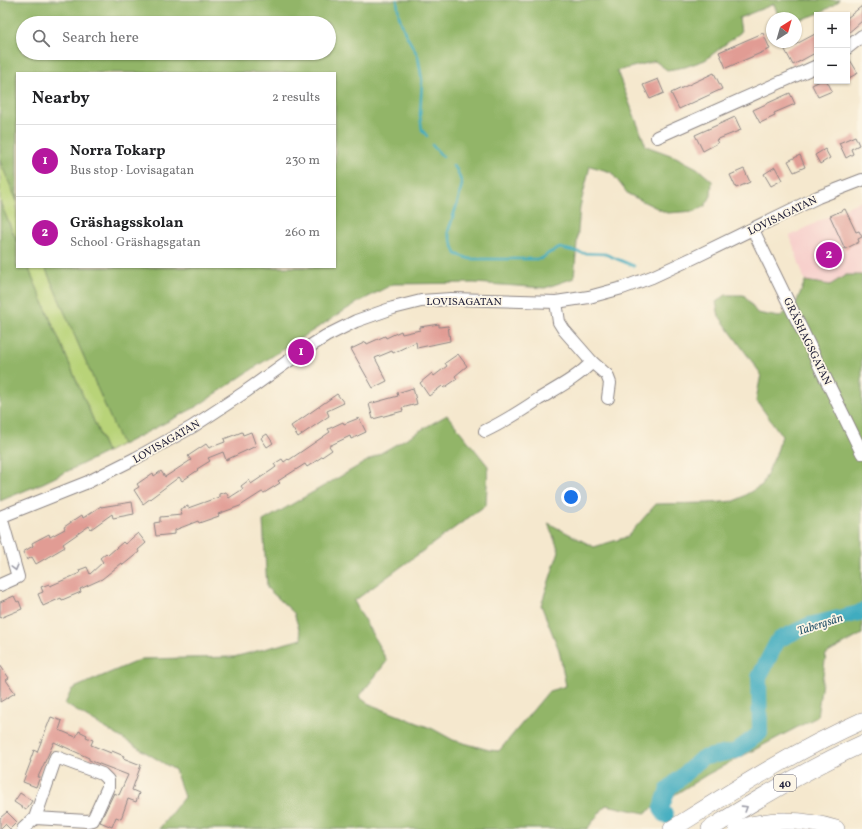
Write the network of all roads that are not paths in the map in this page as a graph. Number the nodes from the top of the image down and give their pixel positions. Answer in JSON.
{"nodes":[{"id":1,"x":862,"y":36,"type":"edge"},
{"id":2,"x":850,"y":46,"type":"edge"},
{"id":3,"x":814,"y":67,"type":"edge"},
{"id":4,"x":657,"y":138,"type":"dead end"},
{"id":5,"x":862,"y":180,"type":"edge"},
{"id":6,"x":753,"y":230,"type":"junction"},
{"id":7,"x":557,"y":307,"type":"junction"},
{"id":8,"x":592,"y":362,"type":"junction"},
{"id":9,"x":608,"y":398,"type":"dead end"},
{"id":10,"x":485,"y":431,"type":"dead end"},
{"id":11,"x":862,"y":453,"type":"edge"},
{"id":12,"x":1,"y":517,"type":"edge"},
{"id":13,"x":0,"y":585,"type":"edge"},
{"id":14,"x":862,"y":710,"type":"edge"},
{"id":15,"x":862,"y":721,"type":"edge"},
{"id":16,"x":862,"y":744,"type":"edge"},
{"id":17,"x":738,"y":787,"type":"junction"},
{"id":18,"x":35,"y":818,"type":"junction"},
{"id":19,"x":711,"y":828,"type":"edge"},
{"id":20,"x":23,"y":829,"type":"edge"},
{"id":21,"x":672,"y":829,"type":"edge"},
{"id":22,"x":737,"y":829,"type":"edge"},
{"id":23,"x":836,"y":829,"type":"edge"}],
"edges":[{"from":1,"to":2,"type":"street"},
{"from":3,"to":4,"type":"street"},
{"from":5,"to":6,"type":"street","name":"LOVISAGATAN"},
{"from":6,"to":7,"type":"street","name":"LOVISAGATAN"},
{"from":6,"to":11,"type":"street","name":"GRÄSHAGSGATAN"},
{"from":7,"to":8,"type":"street"},
{"from":7,"to":12,"type":"street","name":"LOVISAGATAN"},
{"from":8,"to":9,"type":"street"},
{"from":8,"to":10,"type":"street"},
{"from":12,"to":13,"type":"street","one_way":true},
{"from":14,"to":17,"type":"highway"},
{"from":15,"to":17,"type":"highway","number":"40"},
{"from":19,"to":16,"type":"highway","number":"40","one_way":true},
{"from":17,"to":21,"type":"highway","number":"40"},
{"from":18,"to":18,"type":"street"},
{"from":18,"to":20,"type":"street"},
{"from":22,"to":23,"type":"highway"}]}
